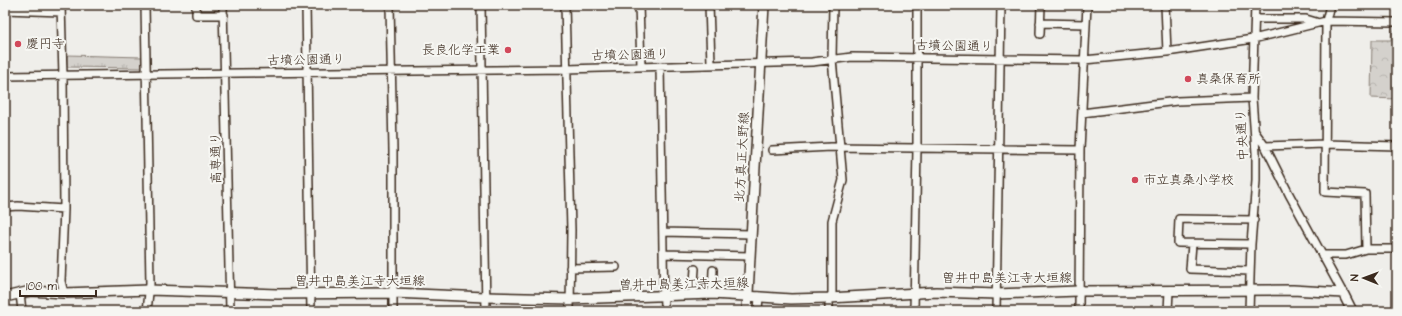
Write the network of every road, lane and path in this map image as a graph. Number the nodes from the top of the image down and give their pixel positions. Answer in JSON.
{"nodes":[{"id":1,"x":145,"y":5,"type":"edge"},
{"id":2,"x":196,"y":5,"type":"edge"},
{"id":3,"x":223,"y":5,"type":"edge"},
{"id":4,"x":306,"y":5,"type":"edge"},
{"id":5,"x":390,"y":5,"type":"edge"},
{"id":6,"x":481,"y":5,"type":"edge"},
{"id":7,"x":565,"y":5,"type":"edge"},
{"id":8,"x":639,"y":5,"type":"edge"},
{"id":9,"x":709,"y":5,"type":"edge"},
{"id":10,"x":764,"y":5,"type":"edge"},
{"id":11,"x":833,"y":5,"type":"edge"},
{"id":12,"x":917,"y":5,"type":"edge"},
{"id":13,"x":1001,"y":5,"type":"edge"},
{"id":14,"x":1041,"y":5,"type":"edge"},
{"id":15,"x":1087,"y":5,"type":"edge"},
{"id":16,"x":1165,"y":5,"type":"edge"},
{"id":17,"x":1255,"y":5,"type":"edge"},
{"id":18,"x":1330,"y":5,"type":"edge"},
{"id":19,"x":61,"y":8,"type":"edge"},
{"id":20,"x":5,"y":10,"type":"edge"},
{"id":21,"x":224,"y":15,"type":"junction"},
{"id":22,"x":1255,"y":19,"type":"junction"},
{"id":23,"x":1326,"y":21,"type":"junction"},
{"id":24,"x":1040,"y":22,"type":"junction"},
{"id":25,"x":1397,"y":22,"type":"edge"},
{"id":26,"x":1318,"y":23,"type":"junction"},
{"id":27,"x":1086,"y":24,"type":"junction"},
{"id":28,"x":1040,"y":34,"type":"dead end"},
{"id":29,"x":1254,"y":39,"type":"junction"},
{"id":30,"x":1167,"y":52,"type":"junction"},
{"id":31,"x":917,"y":57,"type":"junction"},
{"id":32,"x":1000,"y":59,"type":"junction"},
{"id":33,"x":832,"y":60,"type":"junction"},
{"id":34,"x":1084,"y":60,"type":"junction"},
{"id":35,"x":760,"y":62,"type":"junction"},
{"id":36,"x":711,"y":63,"type":"junction"},
{"id":37,"x":640,"y":66,"type":"junction"},
{"id":38,"x":660,"y":66,"type":"junction"},
{"id":39,"x":566,"y":68,"type":"junction"},
{"id":40,"x":482,"y":69,"type":"junction"},
{"id":41,"x":391,"y":71,"type":"junction"},
{"id":42,"x":226,"y":73,"type":"junction"},
{"id":43,"x":307,"y":73,"type":"junction"},
{"id":44,"x":147,"y":74,"type":"junction"},
{"id":45,"x":5,"y":76,"type":"edge"},
{"id":46,"x":63,"y":76,"type":"junction"},
{"id":47,"x":1252,"y":98,"type":"junction"},
{"id":48,"x":1082,"y":113,"type":"junction"},
{"id":49,"x":1255,"y":132,"type":"junction"},
{"id":50,"x":1325,"y":144,"type":"junction"},
{"id":51,"x":1265,"y":146,"type":"junction"},
{"id":52,"x":1397,"y":146,"type":"edge"},
{"id":53,"x":841,"y":147,"type":"junction"},
{"id":54,"x":917,"y":148,"type":"junction"},
{"id":55,"x":999,"y":149,"type":"junction"},
{"id":56,"x":772,"y":150,"type":"dead end"},
{"id":57,"x":1080,"y":150,"type":"junction"},
{"id":58,"x":5,"y":207,"type":"edge"},
{"id":59,"x":64,"y":209,"type":"junction"},
{"id":60,"x":1254,"y":220,"type":"junction"},
{"id":61,"x":663,"y":232,"type":"junction"},
{"id":62,"x":751,"y":234,"type":"junction"},
{"id":63,"x":1192,"y":244,"type":"junction"},
{"id":64,"x":1251,"y":244,"type":"junction"},
{"id":65,"x":1366,"y":249,"type":"junction"},
{"id":66,"x":1397,"y":249,"type":"edge"},
{"id":67,"x":664,"y":254,"type":"junction"},
{"id":68,"x":1322,"y":255,"type":"junction"},
{"id":69,"x":750,"y":256,"type":"junction"},
{"id":70,"x":616,"y":267,"type":"dead end"},
{"id":71,"x":570,"y":268,"type":"junction"},
{"id":72,"x":695,"y":268,"type":"dead end"},
{"id":73,"x":712,"y":270,"type":"dead end"},
{"id":74,"x":1250,"y":271,"type":"junction"},
{"id":75,"x":149,"y":290,"type":"junction"},
{"id":76,"x":1078,"y":291,"type":"junction"},
{"id":77,"x":1169,"y":291,"type":"junction"},
{"id":78,"x":1249,"y":291,"type":"junction"},
{"id":79,"x":20,"y":293,"type":"junction"},
{"id":80,"x":64,"y":293,"type":"junction"},
{"id":81,"x":230,"y":293,"type":"junction"},
{"id":82,"x":393,"y":293,"type":"junction"},
{"id":83,"x":914,"y":293,"type":"junction"},
{"id":84,"x":1343,"y":293,"type":"junction"},
{"id":85,"x":311,"y":294,"type":"junction"},
{"id":86,"x":712,"y":294,"type":"junction"},
{"id":87,"x":996,"y":294,"type":"junction"},
{"id":88,"x":694,"y":295,"type":"junction"},
{"id":89,"x":748,"y":296,"type":"junction"},
{"id":90,"x":759,"y":296,"type":"junction"},
{"id":91,"x":5,"y":297,"type":"edge"},
{"id":92,"x":485,"y":297,"type":"junction"},
{"id":93,"x":664,"y":297,"type":"junction"},
{"id":94,"x":829,"y":298,"type":"junction"},
{"id":95,"x":570,"y":299,"type":"junction"},
{"id":96,"x":22,"y":311,"type":"edge"},
{"id":97,"x":146,"y":311,"type":"edge"},
{"id":98,"x":230,"y":311,"type":"edge"},
{"id":99,"x":311,"y":311,"type":"edge"},
{"id":100,"x":393,"y":311,"type":"edge"},
{"id":101,"x":486,"y":311,"type":"edge"},
{"id":102,"x":570,"y":311,"type":"edge"},
{"id":103,"x":664,"y":311,"type":"edge"},
{"id":104,"x":748,"y":311,"type":"edge"},
{"id":105,"x":758,"y":311,"type":"edge"},
{"id":106,"x":829,"y":311,"type":"edge"},
{"id":107,"x":914,"y":311,"type":"edge"},
{"id":108,"x":996,"y":311,"type":"edge"},
{"id":109,"x":1079,"y":311,"type":"edge"},
{"id":110,"x":1168,"y":311,"type":"edge"},
{"id":111,"x":1249,"y":311,"type":"edge"},
{"id":112,"x":1352,"y":311,"type":"edge"}],
"edges":[{"from":1,"to":44,"type":"street"},
{"from":2,"to":21,"type":"street"},
{"from":3,"to":21,"type":"street","name":"高専通り"},
{"from":4,"to":43,"type":"street"},
{"from":5,"to":41,"type":"street"},
{"from":6,"to":40,"type":"street"},
{"from":7,"to":39,"type":"street"},
{"from":8,"to":37,"type":"street"},
{"from":9,"to":36,"type":"street"},
{"from":10,"to":35,"type":"main road","name":"北方真正大野線"},
{"from":11,"to":33,"type":"street"},
{"from":12,"to":31,"type":"street"},
{"from":13,"to":32,"type":"street"},
{"from":14,"to":24,"type":"street"},
{"from":15,"to":27,"type":"street"},
{"from":16,"to":30,"type":"street"},
{"from":17,"to":22,"type":"street","name":"中央通り"},
{"from":18,"to":23,"type":"street"},
{"from":19,"to":20,"type":"street"},
{"from":19,"to":46,"type":"street"},
{"from":21,"to":42,"type":"street","name":"高専通り"},
{"from":22,"to":26,"type":"street"},
{"from":22,"to":29,"type":"street","name":"中央通り"},
{"from":23,"to":25,"type":"street","name":"古墳公園通り"},
{"from":23,"to":26,"type":"street","name":"古墳公園通り"},
{"from":23,"to":50,"type":"street"},
{"from":24,"to":27,"type":"street"},
{"from":24,"to":28,"type":"street"},
{"from":26,"to":29,"type":"street","name":"古墳公園通り"},
{"from":27,"to":34,"type":"street"},
{"from":29,"to":30,"type":"street","name":"古墳公園通り"},
{"from":29,"to":47,"type":"street","name":"中央通り"},
{"from":30,"to":34,"type":"street","name":"古墳公園通り"},
{"from":31,"to":32,"type":"street","name":"古墳公園通り"},
{"from":31,"to":33,"type":"street","name":"古墳公園通り"},
{"from":31,"to":54,"type":"street"},
{"from":32,"to":34,"type":"street","name":"古墳公園通り"},
{"from":32,"to":55,"type":"street"},
{"from":33,"to":35,"type":"street","name":"古墳公園通り"},
{"from":33,"to":53,"type":"street"},
{"from":34,"to":48,"type":"street"},
{"from":35,"to":36,"type":"street","name":"古墳公園通り"},
{"from":35,"to":62,"type":"main road","name":"北方真正大野線"},
{"from":36,"to":38,"type":"street","name":"古墳公園通り"},
{"from":37,"to":38,"type":"street","name":"古墳公園通り"},
{"from":37,"to":39,"type":"street","name":"古墳公園通り"},
{"from":38,"to":61,"type":"street"},
{"from":39,"to":40,"type":"street","name":"古墳公園通り"},
{"from":39,"to":71,"type":"street"},
{"from":40,"to":41,"type":"street","name":"古墳公園通り"},
{"from":40,"to":92,"type":"street"},
{"from":41,"to":43,"type":"street","name":"古墳公園通り"},
{"from":41,"to":82,"type":"street"},
{"from":42,"to":43,"type":"street","name":"古墳公園通り"},
{"from":42,"to":44,"type":"street","name":"古墳公園通り"},
{"from":42,"to":81,"type":"street","name":"高専通り"},
{"from":43,"to":85,"type":"street"},
{"from":44,"to":46,"type":"street","name":"古墳公園通り"},
{"from":44,"to":75,"type":"street"},
{"from":45,"to":46,"type":"street","name":"古墳公園通り"},
{"from":46,"to":59,"type":"street"},
{"from":47,"to":48,"type":"street"},
{"from":47,"to":49,"type":"street","name":"中央通り"},
{"from":48,"to":57,"type":"street"},
{"from":49,"to":51,"type":"street"},
{"from":49,"to":60,"type":"street","name":"中央通り"},
{"from":50,"to":51,"type":"street"},
{"from":50,"to":52,"type":"street"},
{"from":50,"to":65,"type":"street"},
{"from":51,"to":68,"type":"street"},
{"from":53,"to":54,"type":"street"},
{"from":53,"to":56,"type":"street"},
{"from":53,"to":94,"type":"street"},
{"from":54,"to":55,"type":"street"},
{"from":54,"to":83,"type":"street"},
{"from":55,"to":57,"type":"street"},
{"from":55,"to":87,"type":"street"},
{"from":57,"to":76,"type":"street"},
{"from":58,"to":59,"type":"street"},
{"from":59,"to":80,"type":"street"},
{"from":60,"to":63,"type":"street"},
{"from":60,"to":64,"type":"street","name":"中央通り"},
{"from":61,"to":62,"type":"street"},
{"from":61,"to":67,"type":"street"},
{"from":62,"to":69,"type":"main road","name":"北方真正大野線"},
{"from":63,"to":64,"type":"street"},
{"from":63,"to":74,"type":"street"},
{"from":64,"to":74,"type":"street","name":"中央通り"},
{"from":65,"to":66,"type":"street"},
{"from":65,"to":68,"type":"street"},
{"from":67,"to":69,"type":"street"},
{"from":67,"to":93,"type":"street"},
{"from":68,"to":84,"type":"street"},
{"from":69,"to":89,"type":"main road","name":"北方真正大野線"},
{"from":70,"to":71,"type":"street"},
{"from":71,"to":95,"type":"street"},
{"from":72,"to":88,"type":"street"},
{"from":73,"to":86,"type":"street"},
{"from":74,"to":78,"type":"street","name":"中央通り"},
{"from":75,"to":80,"type":"main road","name":"曽井中島美江寺大垣線"},
{"from":75,"to":81,"type":"main road","name":"曽井中島美江寺大垣線"},
{"from":75,"to":97,"type":"street"},
{"from":76,"to":77,"type":"main road","name":"曽井中島美江寺大垣線"},
{"from":76,"to":87,"type":"main road","name":"曽井中島美江寺大垣線"},
{"from":76,"to":109,"type":"street"},
{"from":77,"to":78,"type":"main road","name":"曽井中島美江寺大垣線"},
{"from":77,"to":110,"type":"street"},
{"from":78,"to":84,"type":"main road","name":"曽井中島美江寺大垣線"},
{"from":78,"to":111,"type":"street","name":"中央通り"},
{"from":79,"to":80,"type":"main road","name":"曽井中島美江寺大垣線"},
{"from":79,"to":91,"type":"main road","name":"曽井中島美江寺大垣線"},
{"from":79,"to":96,"type":"street"},
{"from":81,"to":85,"type":"main road","name":"曽井中島美江寺大垣線"},
{"from":81,"to":98,"type":"street","name":"高専通り"},
{"from":82,"to":85,"type":"main road","name":"曽井中島美江寺大垣線"},
{"from":82,"to":92,"type":"main road","name":"曽井中島美江寺大垣線"},
{"from":82,"to":100,"type":"street"},
{"from":83,"to":87,"type":"main road","name":"曽井中島美江寺大垣線"},
{"from":83,"to":94,"type":"main road","name":"曽井中島美江寺大垣線"},
{"from":83,"to":107,"type":"street"},
{"from":84,"to":112,"type":"main road"},
{"from":85,"to":99,"type":"street"},
{"from":86,"to":88,"type":"main road","name":"曽井中島美江寺大垣線"},
{"from":86,"to":89,"type":"main road","name":"曽井中島美江寺大垣線"},
{"from":87,"to":108,"type":"street"},
{"from":88,"to":93,"type":"main road","name":"曽井中島美江寺大垣線"},
{"from":89,"to":90,"type":"main road","name":"曽井中島美江寺大垣線"},
{"from":89,"to":104,"type":"main road","name":"北方真正大野線"},
{"from":90,"to":94,"type":"main road","name":"曽井中島美江寺大垣線"},
{"from":90,"to":105,"type":"street"},
{"from":92,"to":95,"type":"main road","name":"曽井中島美江寺大垣線"},
{"from":92,"to":101,"type":"street"},
{"from":93,"to":95,"type":"main road","name":"曽井中島美江寺大垣線"},
{"from":93,"to":103,"type":"street"},
{"from":94,"to":106,"type":"street"},
{"from":95,"to":102,"type":"street"}]}
